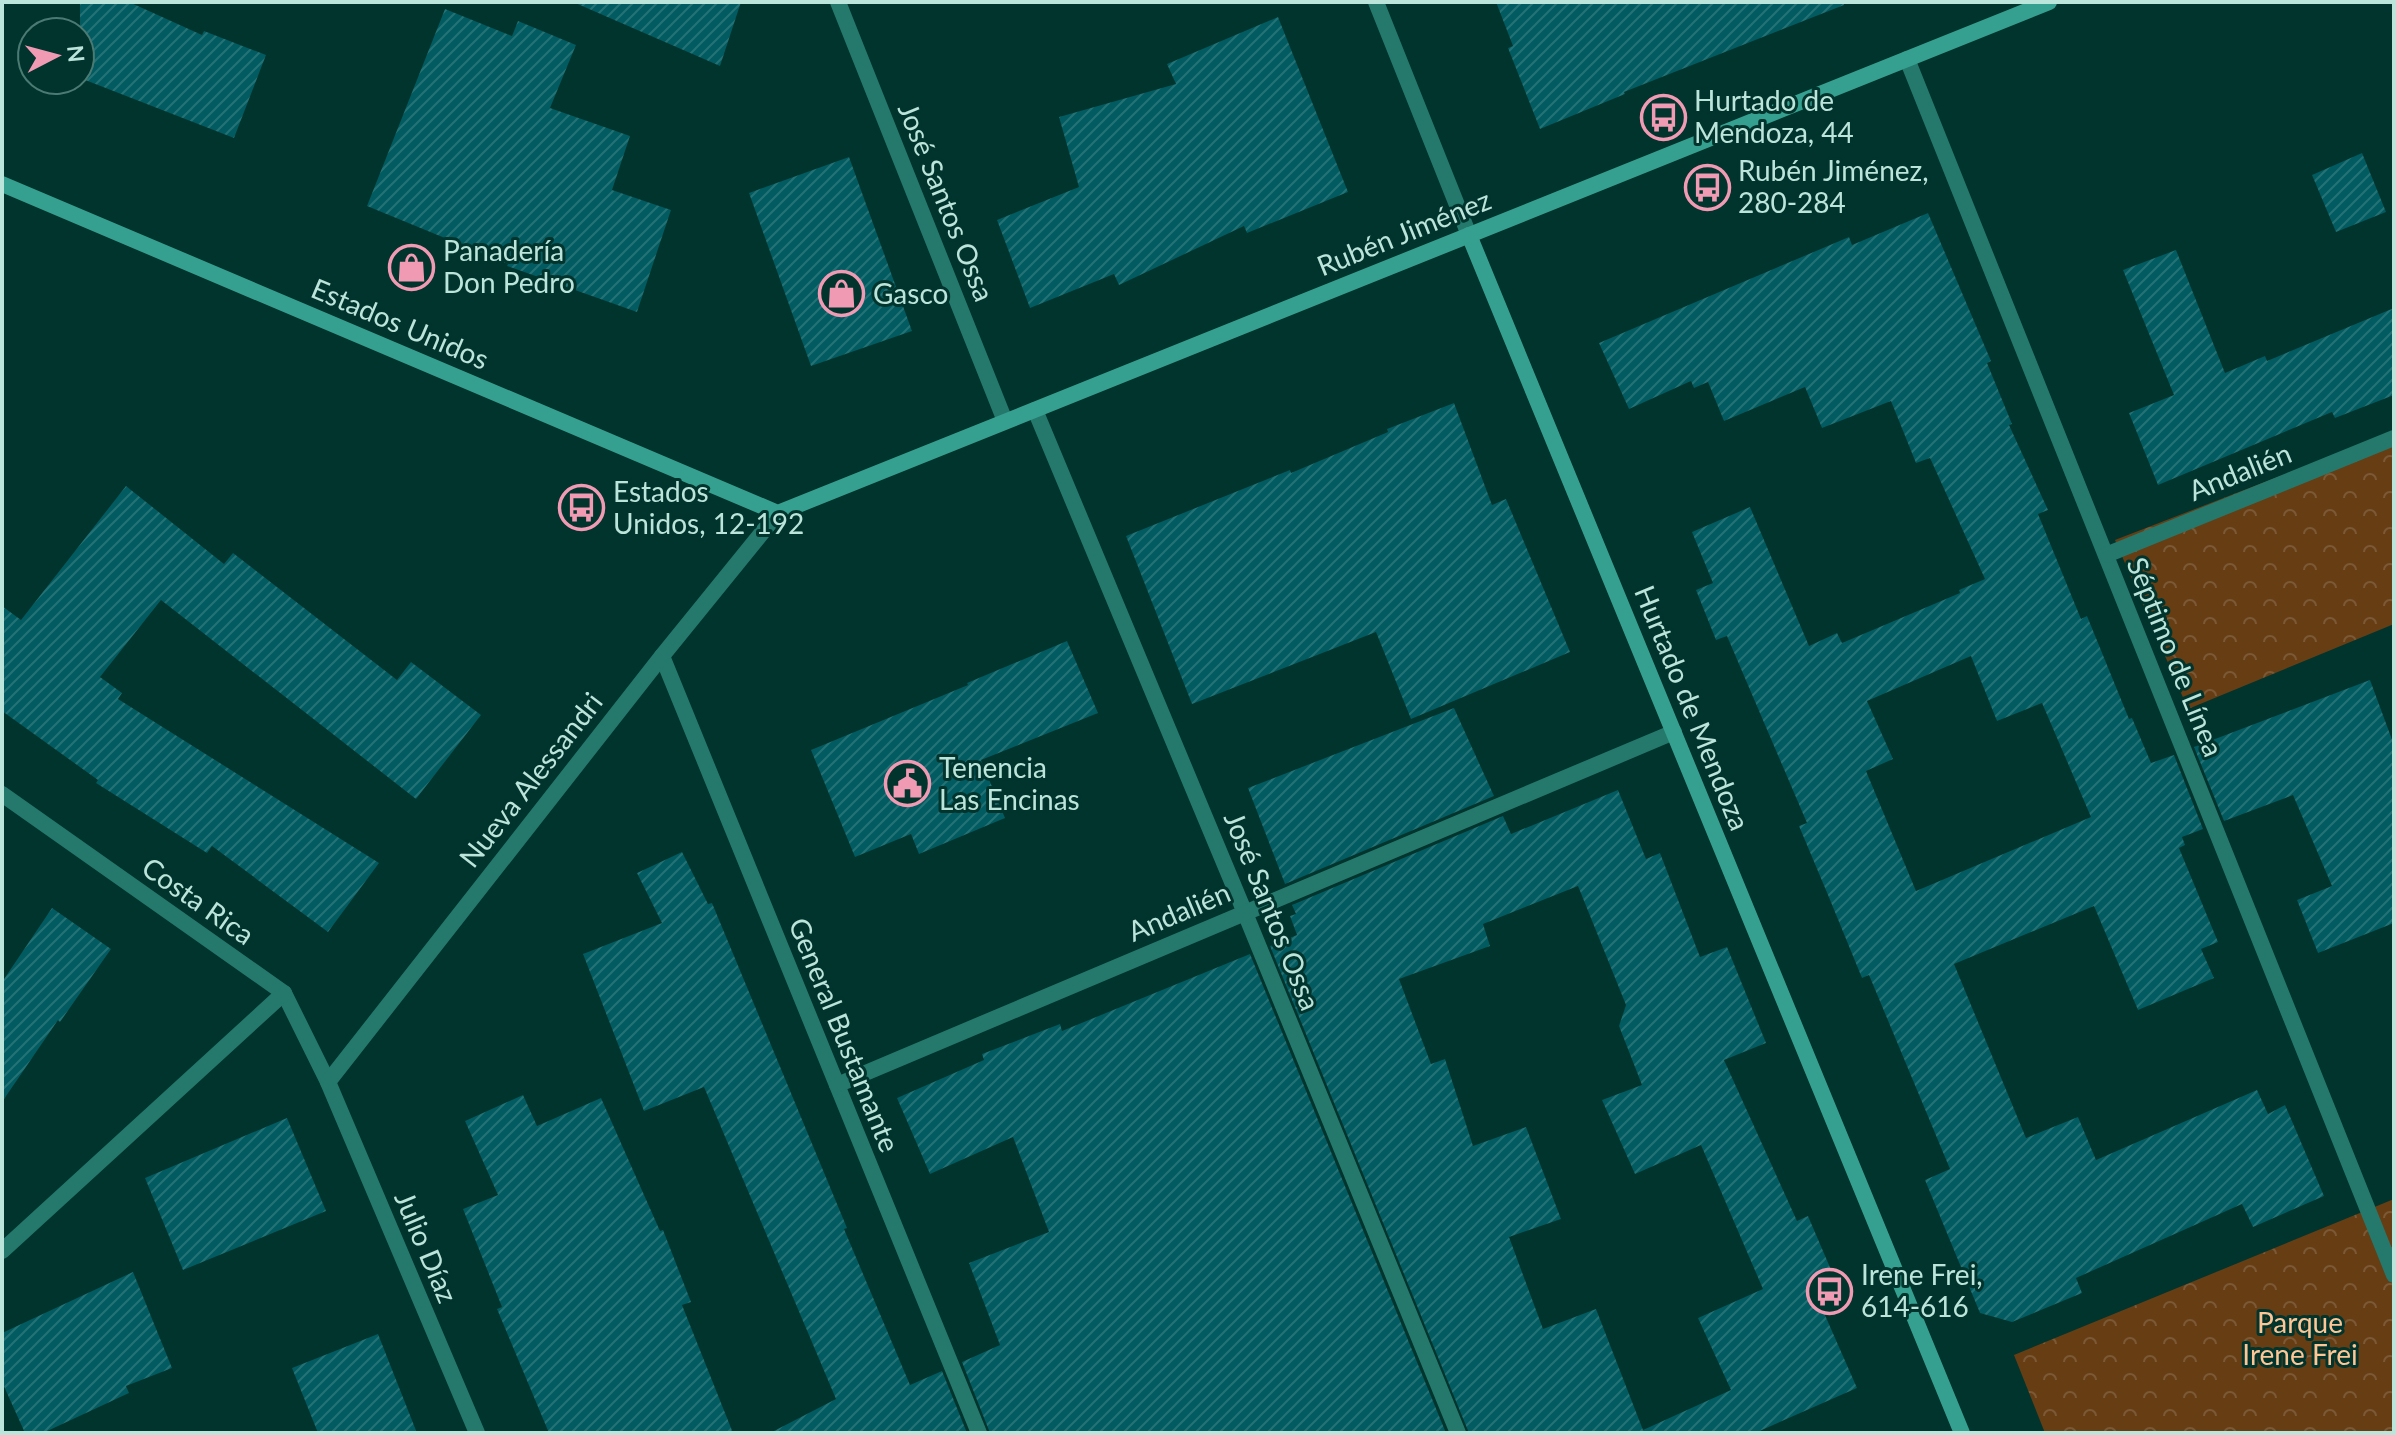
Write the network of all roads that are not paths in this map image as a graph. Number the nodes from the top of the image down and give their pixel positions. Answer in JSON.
{"nodes":[{"id":1,"x":838,"y":2,"type":"edge"},
{"id":2,"x":1376,"y":2,"type":"edge"},
{"id":3,"x":2049,"y":2,"type":"edge"},
{"id":4,"x":1907,"y":59,"type":"junction"},
{"id":5,"x":2,"y":184,"type":"edge"},
{"id":6,"x":1469,"y":235,"type":"junction"},
{"id":7,"x":1035,"y":410,"type":"junction"},
{"id":8,"x":1005,"y":421,"type":"junction"},
{"id":9,"x":2394,"y":438,"type":"edge"},
{"id":10,"x":778,"y":513,"type":"junction"},
{"id":11,"x":2106,"y":555,"type":"junction"},
{"id":12,"x":662,"y":656,"type":"junction"},
{"id":13,"x":1674,"y":732,"type":"junction"},
{"id":14,"x":2,"y":794,"type":"edge"},
{"id":15,"x":1245,"y":913,"type":"junction"},
{"id":16,"x":284,"y":993,"type":"junction"},
{"id":17,"x":328,"y":1082,"type":"junction"},
{"id":18,"x":837,"y":1085,"type":"junction"},
{"id":19,"x":4,"y":1247,"type":"edge"},
{"id":20,"x":2394,"y":1275,"type":"edge"},
{"id":21,"x":477,"y":1433,"type":"edge"},
{"id":22,"x":979,"y":1433,"type":"edge"},
{"id":23,"x":1458,"y":1433,"type":"edge"},
{"id":24,"x":1962,"y":1433,"type":"edge"}],
"edges":[{"from":1,"to":8,"type":"street","name":"José Santos Ossa"},
{"from":2,"to":6,"type":"street","name":"Hurtado de Mendoza"},
{"from":3,"to":4,"type":"main road","name":"Rubén Jiménez"},
{"from":4,"to":6,"type":"main road","name":"Rubén Jiménez"},
{"from":4,"to":11,"type":"street","name":"Séptimo de Línea"},
{"from":5,"to":10,"type":"main road","name":"Estados Unidos"},
{"from":6,"to":7,"type":"main road","name":"Rubén Jiménez"},
{"from":6,"to":13,"type":"main road","name":"Hurtado de Mendoza"},
{"from":7,"to":8,"type":"main road","name":"Rubén Jiménez"},
{"from":7,"to":15,"type":"street","name":"José Santos Ossa"},
{"from":8,"to":10,"type":"main road","name":"Rubén Jiménez"},
{"from":9,"to":11,"type":"street","name":"Andalién"},
{"from":10,"to":12,"type":"street","name":"Nueva Alessandri"},
{"from":11,"to":20,"type":"street","name":"Séptimo de Línea"},
{"from":12,"to":17,"type":"street","name":"Nueva Alessandri"},
{"from":12,"to":18,"type":"street","name":"General Bustamante"},
{"from":13,"to":15,"type":"street","name":"Andalién"},
{"from":13,"to":24,"type":"main road","name":"Hurtado de Mendoza"},
{"from":14,"to":16,"type":"street","name":"Costa Rica"},
{"from":15,"to":18,"type":"street","name":"Andalién"},
{"from":15,"to":23,"type":"street","name":"José Santos Ossa"},
{"from":16,"to":17,"type":"street","name":"Costa Rica"},
{"from":16,"to":19,"type":"street"},
{"from":17,"to":21,"type":"street","name":"Julio Díaz"},
{"from":18,"to":22,"type":"street","name":"General Bustamante"}]}
